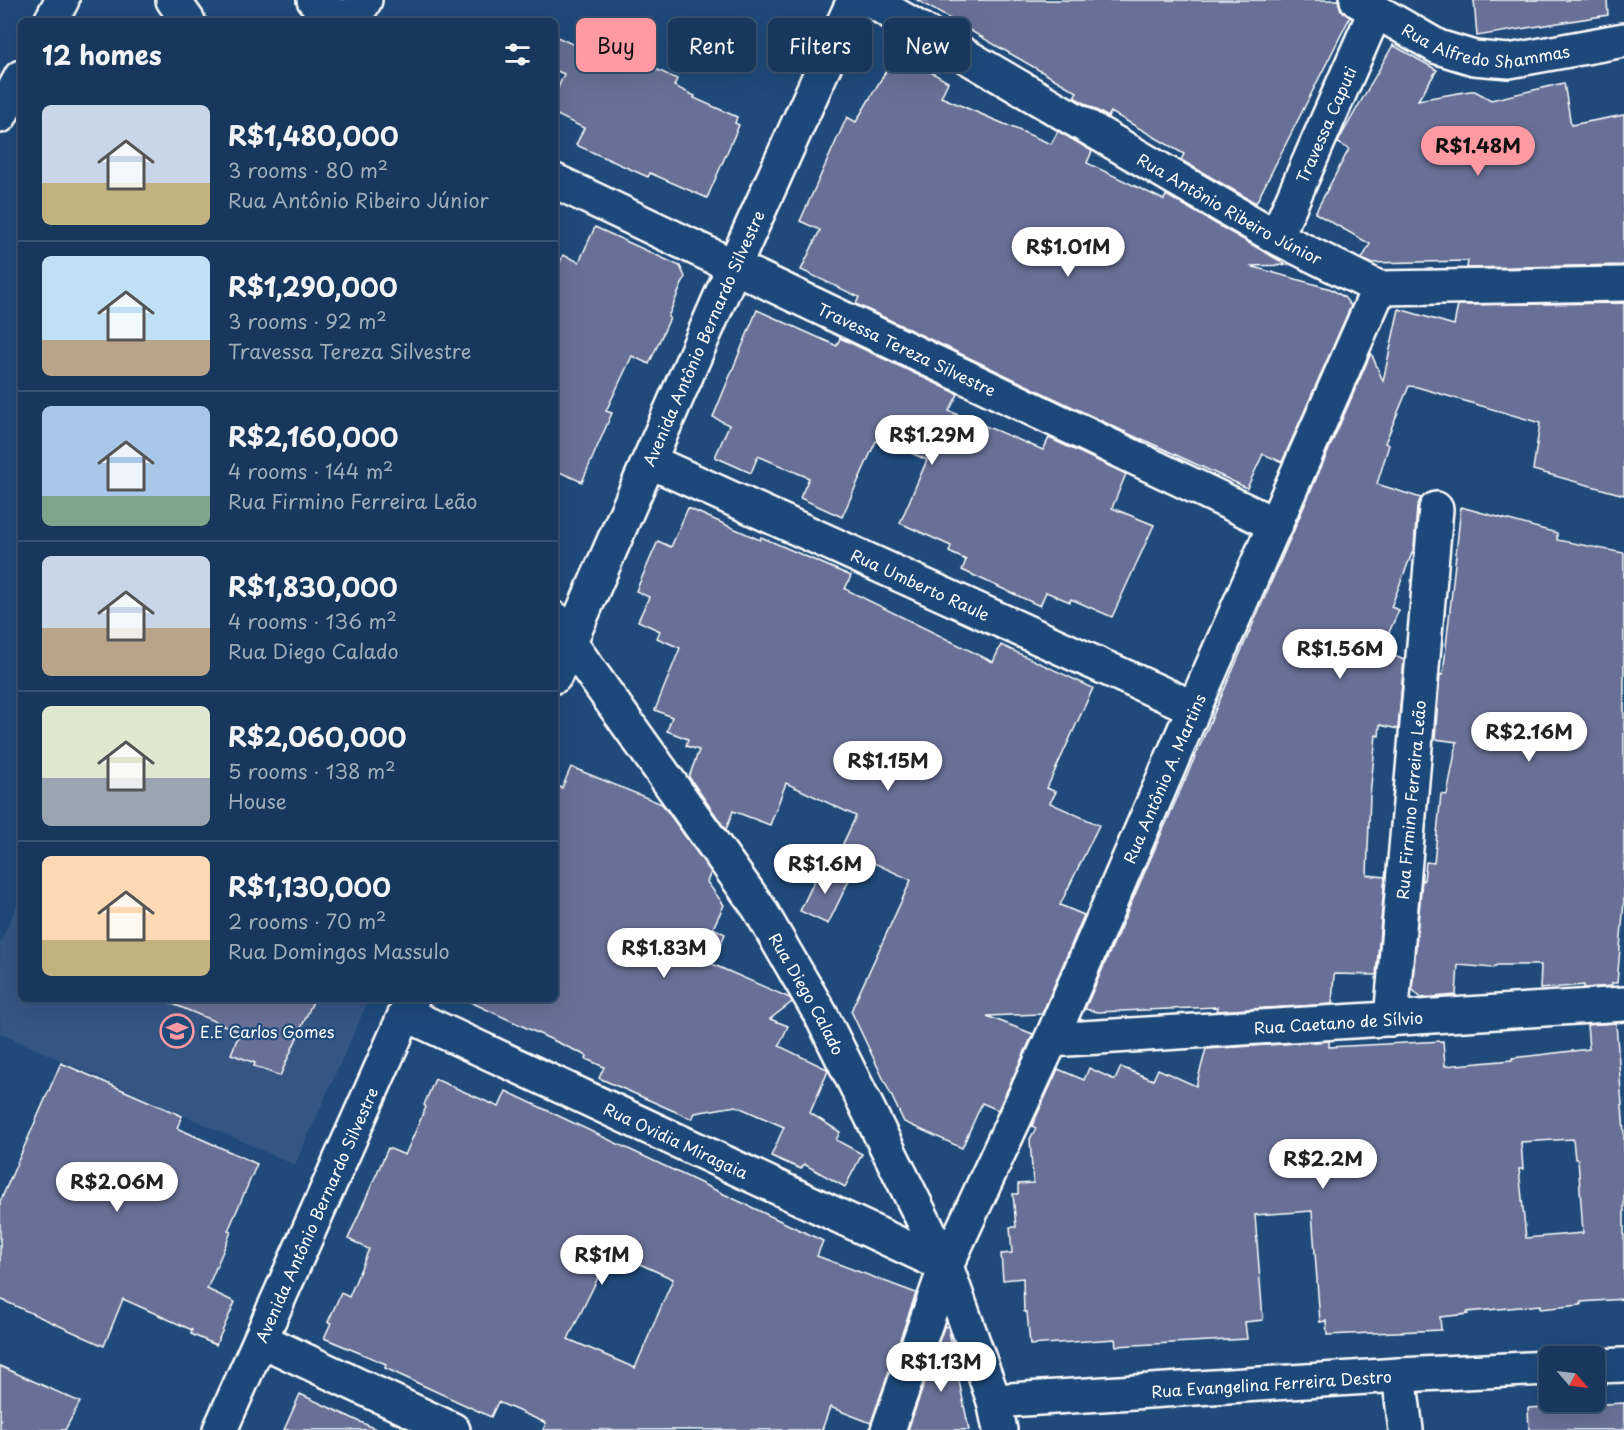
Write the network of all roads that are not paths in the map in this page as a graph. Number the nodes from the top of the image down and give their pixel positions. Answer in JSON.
{"nodes":[{"id":1,"x":62,"y":0,"type":"edge"},
{"id":2,"x":173,"y":0,"type":"edge"},
{"id":3,"x":314,"y":0,"type":"edge"},
{"id":4,"x":365,"y":0,"type":"edge"},
{"id":5,"x":854,"y":0,"type":"edge"},
{"id":6,"x":870,"y":0,"type":"edge"},
{"id":7,"x":1366,"y":6,"type":"edge"},
{"id":8,"x":53,"y":18,"type":"edge"},
{"id":9,"x":186,"y":18,"type":"edge"},
{"id":10,"x":1624,"y":39,"type":"edge"},
{"id":11,"x":18,"y":83,"type":"edge"},
{"id":12,"x":0,"y":116,"type":"edge"},
{"id":13,"x":558,"y":182,"type":"edge"},
{"id":14,"x":1276,"y":237,"type":"junction"},
{"id":15,"x":734,"y":266,"type":"junction"},
{"id":16,"x":1624,"y":284,"type":"edge"},
{"id":17,"x":1379,"y":288,"type":"junction"},
{"id":18,"x":649,"y":460,"type":"junction"},
{"id":19,"x":1436,"y":509,"type":"dead end"},
{"id":20,"x":1276,"y":525,"type":"junction"},
{"id":21,"x":562,"y":631,"type":"edge"},
{"id":22,"x":558,"y":657,"type":"edge"},
{"id":23,"x":1194,"y":708,"type":"junction"},
{"id":24,"x":1624,"y":1004,"type":"edge"},
{"id":25,"x":409,"y":1007,"type":"edge"},
{"id":26,"x":1391,"y":1019,"type":"junction"},
{"id":27,"x":1051,"y":1040,"type":"junction"},
{"id":28,"x":946,"y":1266,"type":"junction"},
{"id":29,"x":261,"y":1340,"type":"junction"},
{"id":30,"x":1624,"y":1365,"type":"edge"},
{"id":31,"x":1605,"y":1366,"type":"edge"},
{"id":32,"x":1539,"y":1369,"type":"edge"},
{"id":33,"x":1399,"y":1375,"type":"junction"},
{"id":34,"x":997,"y":1416,"type":"edge"},
{"id":35,"x":220,"y":1430,"type":"edge"},
{"id":36,"x":453,"y":1430,"type":"edge"},
{"id":37,"x":888,"y":1430,"type":"edge"},
{"id":38,"x":1406,"y":1430,"type":"edge"}],
"edges":[{"from":1,"to":8,"type":"street"},
{"from":2,"to":9,"type":"street"},
{"from":3,"to":4,"type":"street"},
{"from":5,"to":15,"type":"street","name":"Avenida Antônio Bernardo Silvestre"},
{"from":6,"to":14,"type":"street","name":"Rua Antônio Ribeiro Júnior"},
{"from":7,"to":10,"type":"street","name":"Rua Alfredo Shammas"},
{"from":7,"to":14,"type":"street","name":"Travessa Caputi"},
{"from":11,"to":12,"type":"street"},
{"from":13,"to":15,"type":"street","name":"Travessa Tereza Silvestre"},
{"from":14,"to":17,"type":"street","name":"Rua Antônio Ribeiro Júnior"},
{"from":15,"to":18,"type":"street","name":"Avenida Antônio Bernardo Silvestre"},
{"from":15,"to":20,"type":"street","name":"Travessa Tereza Silvestre"},
{"from":16,"to":17,"type":"street","name":"Rua Antônio Ribeiro Júnior"},
{"from":17,"to":20,"type":"street","name":"Rua Antônio A. Martins"},
{"from":18,"to":21,"type":"street","name":"Avenida Antônio Bernardo Silvestre"},
{"from":18,"to":23,"type":"street","name":"Rua Umberto Raule"},
{"from":19,"to":26,"type":"street","name":"Rua Firmino Ferreira Leão"},
{"from":20,"to":23,"type":"street","name":"Rua Antônio A. Martins"},
{"from":21,"to":22,"type":"street","name":"Avenida Antônio Bernardo Silvestre"},
{"from":21,"to":28,"type":"street","name":"Rua Diego Calado"},
{"from":23,"to":27,"type":"street","name":"Rua Antônio A. Martins"},
{"from":24,"to":26,"type":"street","name":"Rua Caetano de Sílvio"},
{"from":25,"to":28,"type":"street","name":"Rua Ovidia Miragaia"},
{"from":25,"to":29,"type":"street","name":"Avenida Antônio Bernardo Silvestre"},
{"from":26,"to":27,"type":"street","name":"Rua Caetano de Sílvio"},
{"from":27,"to":28,"type":"street","name":"Rua Antônio A. Martins"},
{"from":28,"to":34,"type":"street","name":"Rua Diego Calado"},
{"from":28,"to":37,"type":"street","name":"Rua Antônio A. Martins"},
{"from":29,"to":35,"type":"street","name":"Avenida Antônio Bernardo Silvestre"},
{"from":29,"to":36,"type":"street"},
{"from":30,"to":31,"type":"street"},
{"from":32,"to":33,"type":"street","name":"Rua Evangelina Ferreira Destro"},
{"from":33,"to":34,"type":"street","name":"Rua Evangelina Ferreira Destro"},
{"from":33,"to":38,"type":"street"}]}
